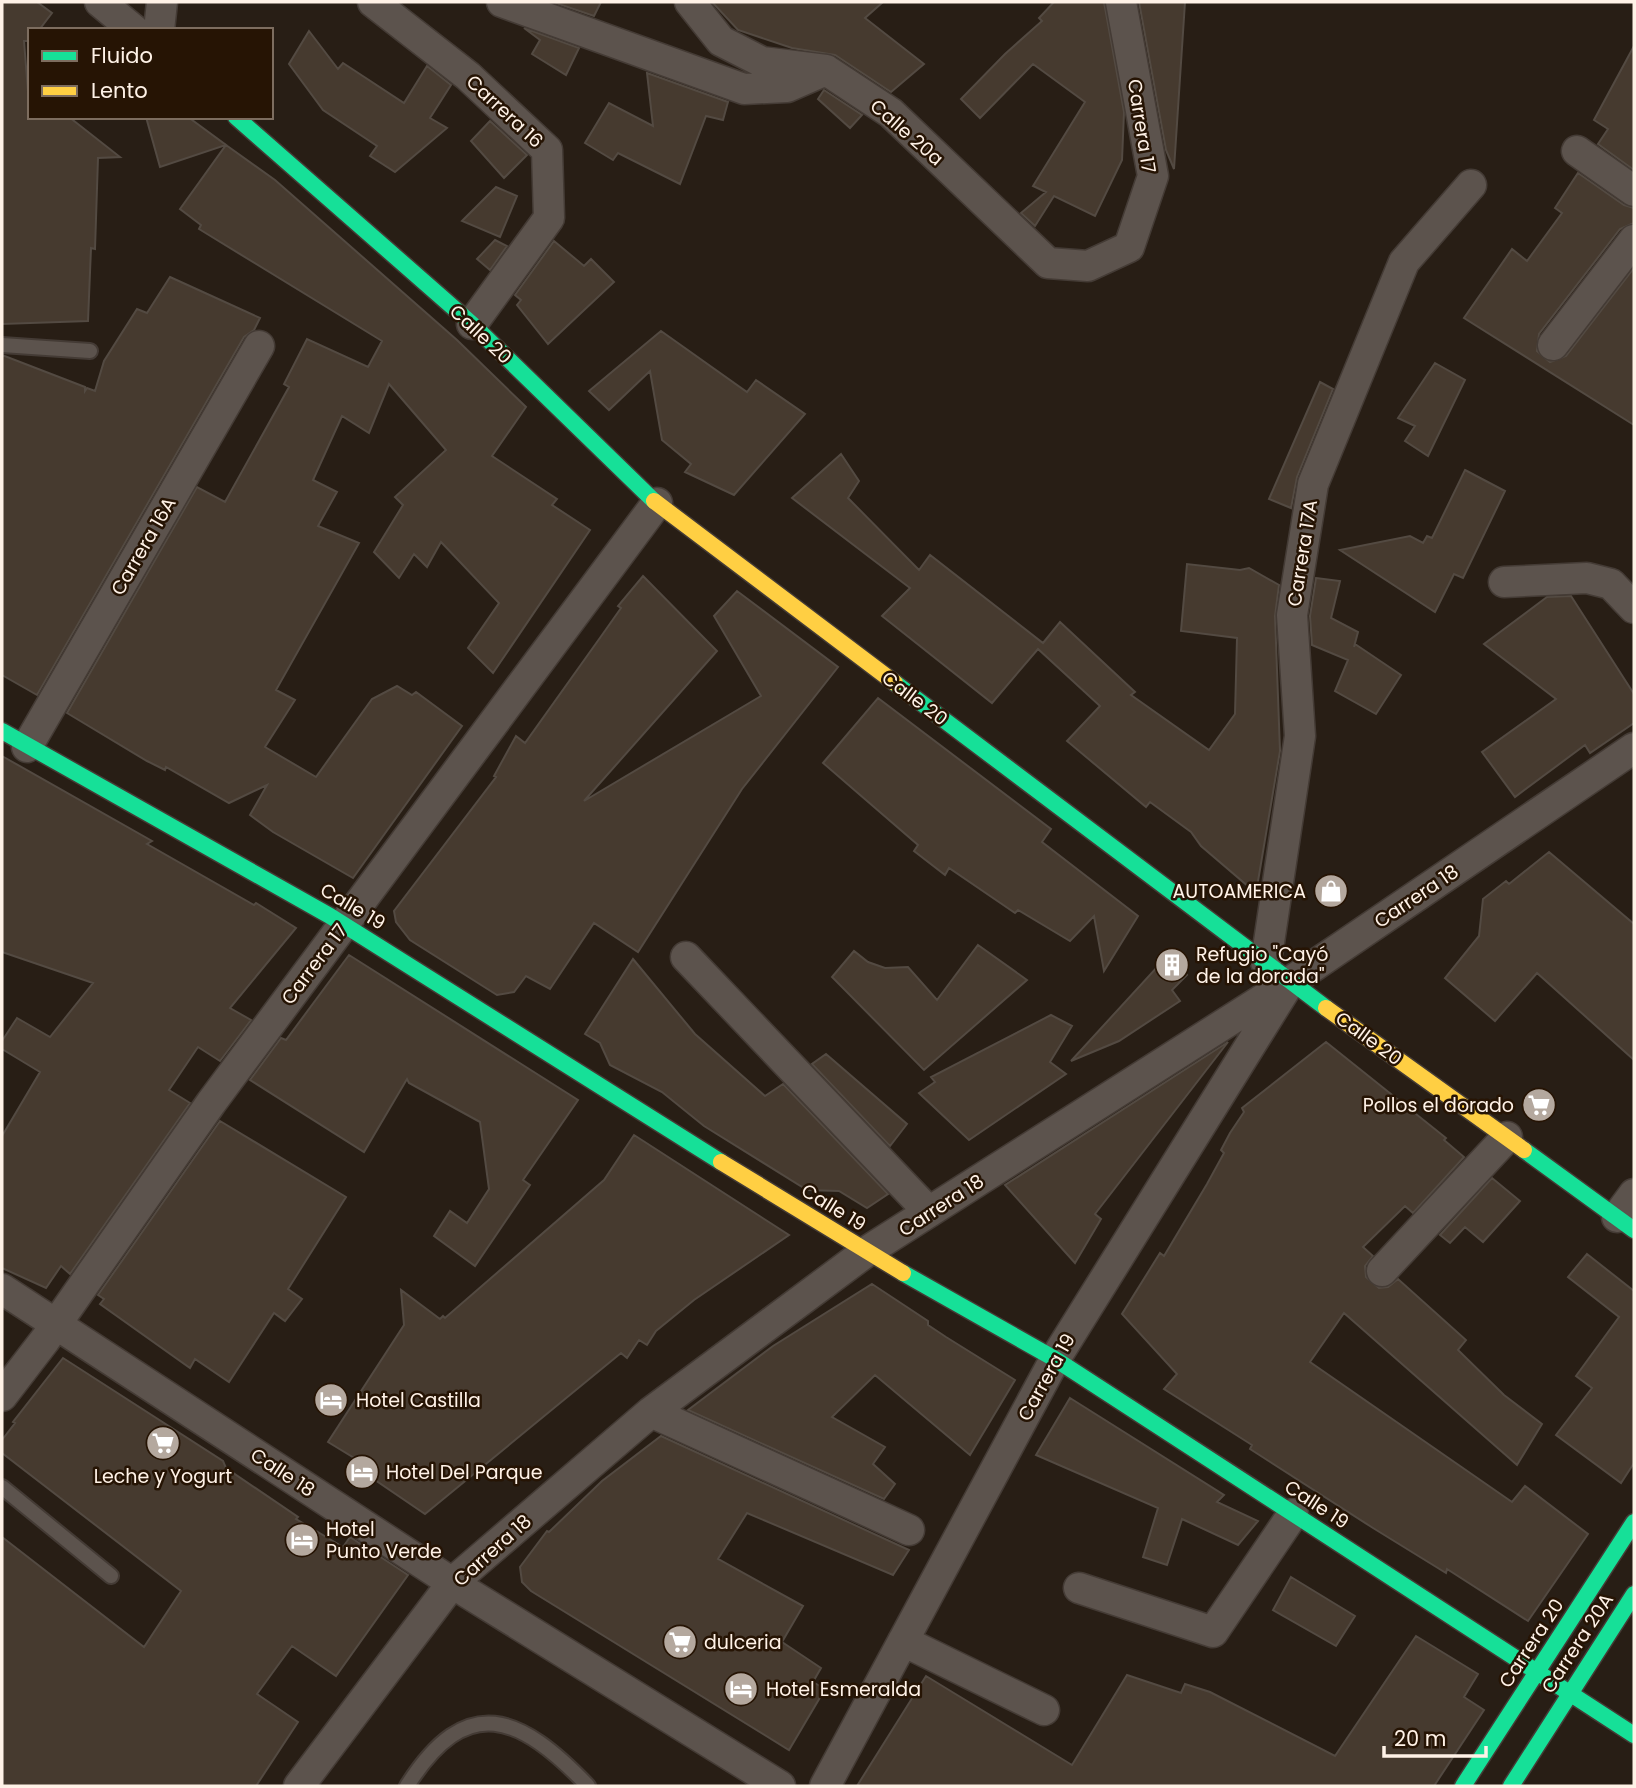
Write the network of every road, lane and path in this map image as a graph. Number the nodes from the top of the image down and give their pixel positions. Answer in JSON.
{"nodes":[{"id":1,"x":100,"y":2,"type":"edge"},
{"id":2,"x":162,"y":2,"type":"edge"},
{"id":3,"x":373,"y":2,"type":"edge"},
{"id":4,"x":502,"y":2,"type":"edge"},
{"id":5,"x":690,"y":2,"type":"edge"},
{"id":6,"x":1121,"y":2,"type":"edge"},
{"id":7,"x":132,"y":28,"type":"edge"},
{"id":8,"x":159,"y":28,"type":"edge"},
{"id":9,"x":827,"y":70,"type":"junction"},
{"id":10,"x":238,"y":119,"type":"edge"},
{"id":11,"x":1577,"y":151,"type":"dead end"},
{"id":12,"x":1471,"y":185,"type":"dead end"},
{"id":13,"x":1634,"y":191,"type":"edge"},
{"id":14,"x":1634,"y":240,"type":"edge"},
{"id":15,"x":1129,"y":247,"type":"joint"},
{"id":16,"x":472,"y":324,"type":"junction"},
{"id":17,"x":2,"y":345,"type":"edge"},
{"id":18,"x":1553,"y":345,"type":"dead end"},
{"id":19,"x":259,"y":346,"type":"dead end"},
{"id":20,"x":90,"y":351,"type":"dead end"},
{"id":21,"x":657,"y":503,"type":"junction"},
{"id":22,"x":1504,"y":582,"type":"dead end"},
{"id":23,"x":1634,"y":608,"type":"edge"},
{"id":24,"x":2,"y":731,"type":"edge"},
{"id":25,"x":27,"y":747,"type":"junction"},
{"id":26,"x":1634,"y":748,"type":"edge"},
{"id":27,"x":344,"y":924,"type":"junction"},
{"id":28,"x":686,"y":957,"type":"dead end"},
{"id":29,"x":1266,"y":962,"type":"junction"},
{"id":30,"x":1290,"y":982,"type":"junction"},
{"id":31,"x":1507,"y":1136,"type":"junction"},
{"id":32,"x":929,"y":1212,"type":"junction"},
{"id":33,"x":1628,"y":1214,"type":"edge"},
{"id":34,"x":866,"y":1252,"type":"junction"},
{"id":35,"x":1382,"y":1271,"type":"dead end"},
{"id":36,"x":2,"y":1289,"type":"edge"},
{"id":37,"x":57,"y":1324,"type":"junction"},
{"id":38,"x":1055,"y":1359,"type":"junction"},
{"id":39,"x":2,"y":1396,"type":"edge"},
{"id":40,"x":651,"y":1412,"type":"junction"},
{"id":41,"x":2,"y":1487,"type":"edge"},
{"id":42,"x":1293,"y":1514,"type":"junction"},
{"id":43,"x":1634,"y":1522,"type":"edge"},
{"id":44,"x":909,"y":1530,"type":"dead end"},
{"id":45,"x":111,"y":1576,"type":"dead end"},
{"id":46,"x":453,"y":1583,"type":"junction"},
{"id":47,"x":1079,"y":1588,"type":"dead end"},
{"id":48,"x":1634,"y":1594,"type":"edge"},
{"id":49,"x":904,"y":1641,"type":"junction"},
{"id":50,"x":1537,"y":1671,"type":"junction"},
{"id":51,"x":1569,"y":1693,"type":"junction"},
{"id":52,"x":1044,"y":1710,"type":"dead end"},
{"id":53,"x":1634,"y":1735,"type":"edge"},
{"id":54,"x":299,"y":1786,"type":"edge"},
{"id":55,"x":407,"y":1786,"type":"edge"},
{"id":56,"x":588,"y":1786,"type":"edge"},
{"id":57,"x":780,"y":1786,"type":"edge"},
{"id":58,"x":825,"y":1786,"type":"edge"},
{"id":59,"x":1463,"y":1786,"type":"edge"},
{"id":60,"x":1511,"y":1786,"type":"edge"}],
"edges":[{"from":1,"to":7,"type":"street"},
{"from":2,"to":8,"type":"street"},
{"from":3,"to":16,"type":"street","name":"Carrera 16"},
{"from":4,"to":9,"type":"street"},
{"from":5,"to":9,"type":"street"},
{"from":6,"to":15,"type":"street","name":"Carrera 17"},
{"from":9,"to":15,"type":"street","name":"Calle 20a"},
{"from":10,"to":16,"type":"street","name":"Calle 20"},
{"from":11,"to":13,"type":"street"},
{"from":12,"to":29,"type":"street","name":"Carrera 17A"},
{"from":14,"to":18,"type":"street"},
{"from":16,"to":21,"type":"street","name":"Calle 20"},
{"from":17,"to":20,"type":"lane"},
{"from":19,"to":25,"type":"street","name":"Carrera 16A"},
{"from":21,"to":27,"type":"street","name":"Carrera 17"},
{"from":21,"to":29,"type":"street","name":"Calle 20"},
{"from":22,"to":23,"type":"street"},
{"from":24,"to":25,"type":"street","name":"Calle 19"},
{"from":25,"to":27,"type":"street","name":"Calle 19"},
{"from":26,"to":30,"type":"street","name":"Carrera 18"},
{"from":27,"to":34,"type":"street","name":"Calle 19"},
{"from":27,"to":37,"type":"street","name":"Carrera 17"},
{"from":28,"to":32,"type":"street"},
{"from":29,"to":30,"type":"street","name":"Calle 20"},
{"from":30,"to":31,"type":"street","name":"Calle 20"},
{"from":30,"to":32,"type":"street","name":"Carrera 18"},
{"from":30,"to":38,"type":"street","name":"Carrera 19"},
{"from":31,"to":33,"type":"street","name":"Calle 20"},
{"from":31,"to":35,"type":"street"},
{"from":32,"to":34,"type":"street","name":"Carrera 18"},
{"from":34,"to":38,"type":"street","name":"Calle 19"},
{"from":34,"to":40,"type":"street","name":"Carrera 18"},
{"from":36,"to":37,"type":"street","name":"Calle 18"},
{"from":37,"to":39,"type":"street","name":"Carrera 17"},
{"from":37,"to":46,"type":"street","name":"Calle 18"},
{"from":38,"to":42,"type":"street","name":"Calle 19"},
{"from":38,"to":49,"type":"street","name":"Carrera 19"},
{"from":40,"to":44,"type":"street"},
{"from":40,"to":46,"type":"street","name":"Carrera 18"},
{"from":41,"to":45,"type":"lane"},
{"from":42,"to":47,"type":"street"},
{"from":42,"to":50,"type":"street","name":"Calle 19"},
{"from":43,"to":50,"type":"street","name":"Carrera 20"},
{"from":46,"to":54,"type":"street","name":"Carrera 18"},
{"from":46,"to":57,"type":"street","name":"Calle 18"},
{"from":48,"to":51,"type":"street","name":"Carrera 20A"},
{"from":49,"to":52,"type":"street"},
{"from":49,"to":58,"type":"street","name":"Carrera 19"},
{"from":50,"to":51,"type":"street","name":"Calle 19"},
{"from":50,"to":59,"type":"street","name":"Carrera 20"},
{"from":51,"to":53,"type":"street","name":"Calle 19"},
{"from":51,"to":60,"type":"street","name":"Carrera 20A"},
{"from":55,"to":56,"type":"lane"}]}
